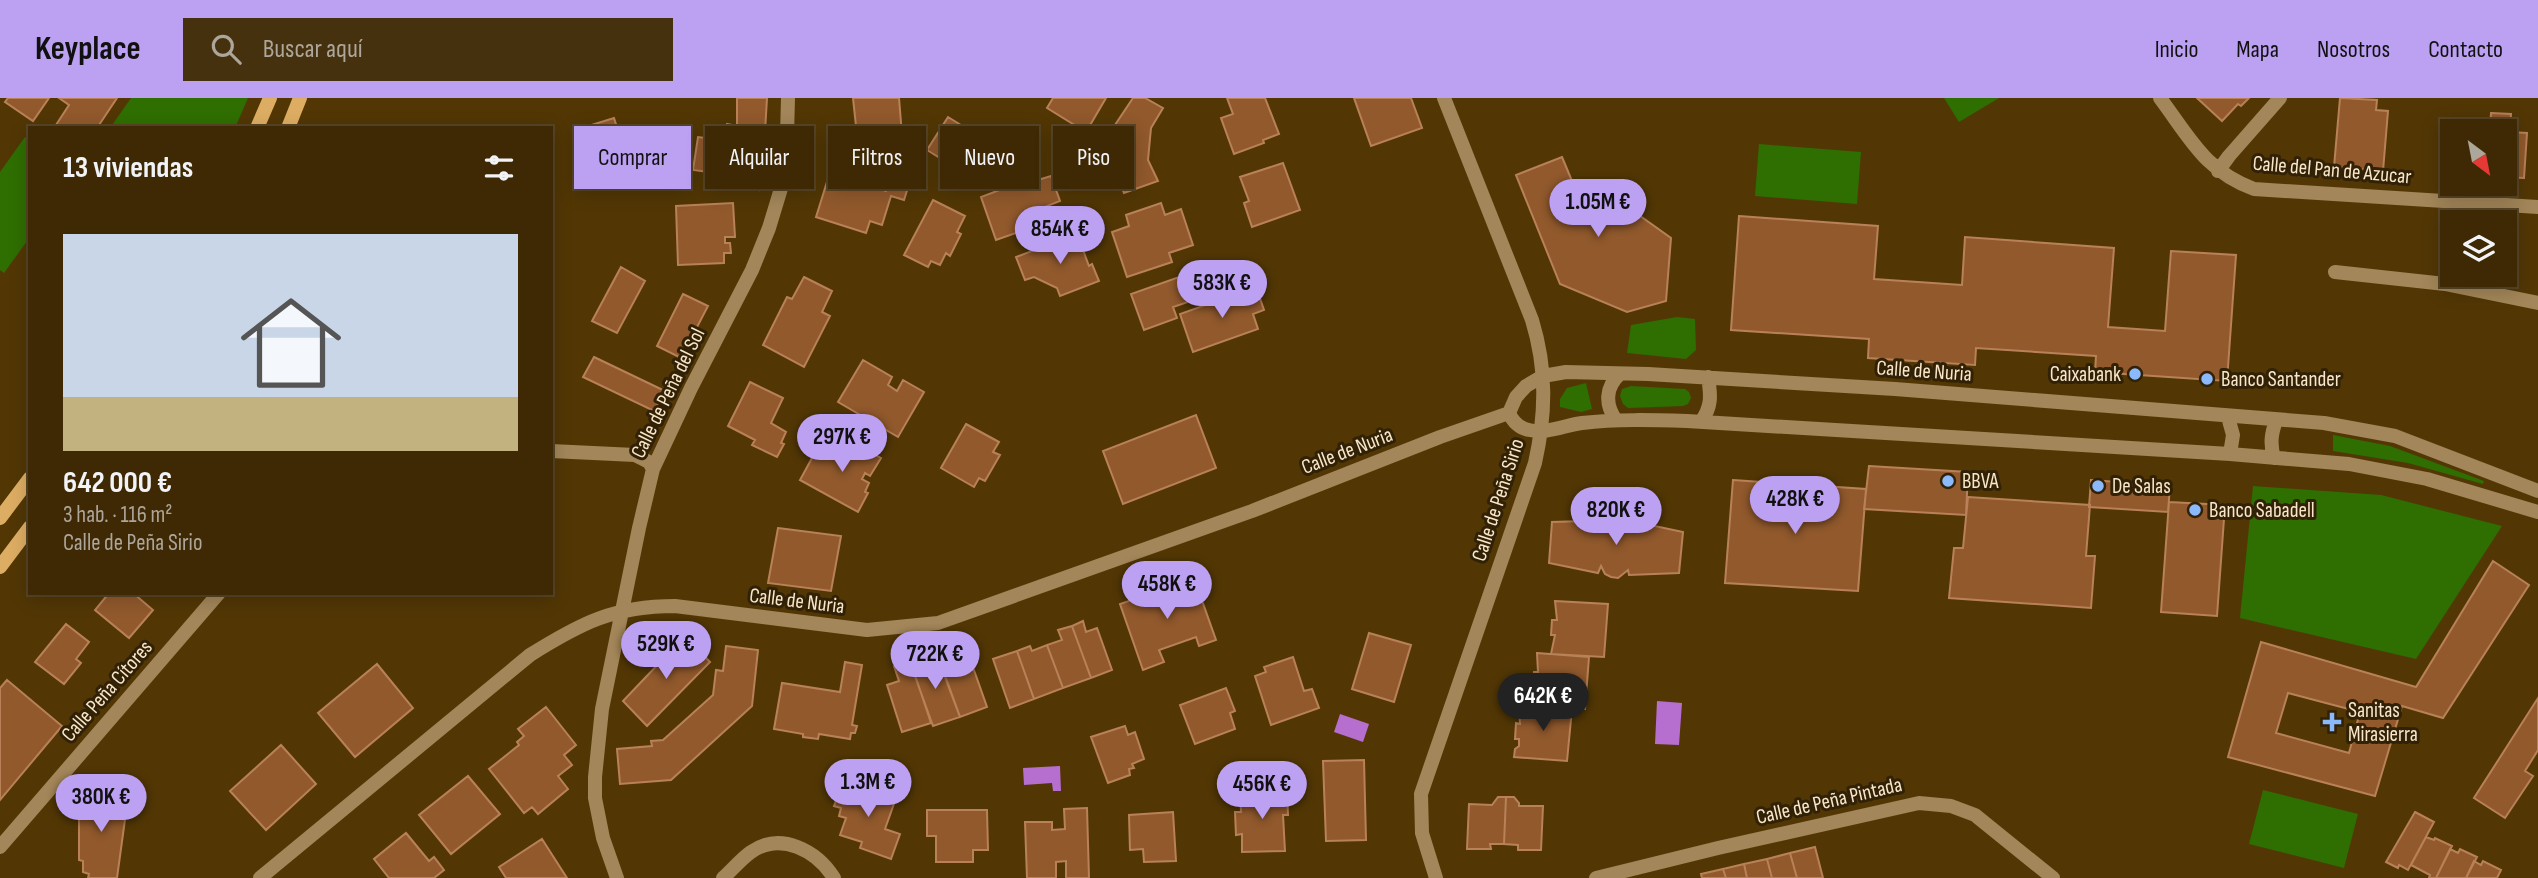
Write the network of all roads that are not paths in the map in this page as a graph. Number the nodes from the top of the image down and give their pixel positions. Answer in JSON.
{"nodes":[{"id":1,"x":270,"y":98,"type":"edge"},
{"id":2,"x":300,"y":98,"type":"edge"},
{"id":3,"x":788,"y":98,"type":"edge"},
{"id":4,"x":1444,"y":98,"type":"edge"},
{"id":5,"x":2160,"y":98,"type":"edge"},
{"id":6,"x":2280,"y":98,"type":"edge"},
{"id":7,"x":258,"y":126,"type":"edge"},
{"id":8,"x":289,"y":126,"type":"edge"},
{"id":9,"x":2218,"y":171,"type":"junction"},
{"id":10,"x":2538,"y":207,"type":"edge"},
{"id":11,"x":2335,"y":272,"type":"dead end"},
{"id":12,"x":2538,"y":303,"type":"edge"},
{"id":13,"x":1620,"y":374,"type":"junction"},
{"id":14,"x":1544,"y":376,"type":"junction"},
{"id":15,"x":1708,"y":377,"type":"junction"},
{"id":16,"x":1509,"y":413,"type":"junction"},
{"id":17,"x":2228,"y":417,"type":"junction"},
{"id":18,"x":1616,"y":421,"type":"junction"},
{"id":19,"x":2276,"y":421,"type":"junction"},
{"id":20,"x":1701,"y":422,"type":"junction"},
{"id":21,"x":1542,"y":432,"type":"junction"},
{"id":22,"x":553,"y":451,"type":"edge"},
{"id":23,"x":2230,"y":454,"type":"junction"},
{"id":24,"x":2274,"y":458,"type":"junction"},
{"id":25,"x":653,"y":468,"type":"junction"},
{"id":26,"x":28,"y":481,"type":"edge"},
{"id":27,"x":2538,"y":491,"type":"edge"},
{"id":28,"x":2538,"y":512,"type":"edge"},
{"id":29,"x":0,"y":518,"type":"edge"},
{"id":30,"x":28,"y":530,"type":"edge"},
{"id":31,"x":0,"y":567,"type":"edge"},
{"id":32,"x":217,"y":595,"type":"edge"},
{"id":33,"x":621,"y":610,"type":"junction"},
{"id":34,"x":0,"y":847,"type":"edge"},
{"id":35,"x":832,"y":874,"type":"edge"},
{"id":36,"x":260,"y":878,"type":"edge"},
{"id":37,"x":617,"y":878,"type":"edge"},
{"id":38,"x":723,"y":878,"type":"edge"},
{"id":39,"x":845,"y":878,"type":"edge"},
{"id":40,"x":1436,"y":878,"type":"edge"},
{"id":41,"x":1596,"y":878,"type":"edge"},
{"id":42,"x":2053,"y":878,"type":"edge"}],
"edges":[{"from":1,"to":7,"type":"main road"},
{"from":2,"to":8,"type":"main road"},
{"from":3,"to":25,"type":"street","name":"Calle de Peña del Sol"},
{"from":4,"to":14,"type":"street","name":"Calle de Peña Sirio"},
{"from":5,"to":9,"type":"street","name":"Calle del Pan de Azucar"},
{"from":6,"to":9,"type":"street"},
{"from":9,"to":10,"type":"street","name":"Calle del Pan de Azucar"},
{"from":11,"to":12,"type":"street"},
{"from":13,"to":14,"type":"street","name":"Calle de Nuria"},
{"from":13,"to":15,"type":"street","name":"Calle de Nuria"},
{"from":13,"to":18,"type":"street"},
{"from":14,"to":16,"type":"street"},
{"from":14,"to":21,"type":"street","name":"Calle de Peña Sirio"},
{"from":15,"to":17,"type":"street","name":"Calle de Nuria"},
{"from":15,"to":20,"type":"street"},
{"from":16,"to":21,"type":"street"},
{"from":16,"to":33,"type":"street","name":"Calle de Nuria"},
{"from":17,"to":19,"type":"street","name":"Calle de Nuria"},
{"from":17,"to":23,"type":"street"},
{"from":18,"to":20,"type":"street"},
{"from":18,"to":21,"type":"street"},
{"from":19,"to":24,"type":"street"},
{"from":19,"to":27,"type":"street","name":"Calle de Nuria"},
{"from":20,"to":23,"type":"street"},
{"from":21,"to":40,"type":"street","name":"Calle de Peña Sirio"},
{"from":22,"to":25,"type":"street"},
{"from":23,"to":24,"type":"street"},
{"from":24,"to":28,"type":"street"},
{"from":25,"to":33,"type":"street","name":"Calle de Peña del Sol"},
{"from":26,"to":29,"type":"main road"},
{"from":30,"to":31,"type":"main road"},
{"from":32,"to":34,"type":"street","name":"Calle Peña Cítores"},
{"from":33,"to":36,"type":"street","name":"Calle de Nuria"},
{"from":33,"to":37,"type":"street","name":"Calle de Peña del Sol"},
{"from":35,"to":38,"type":"street"},
{"from":35,"to":39,"type":"street"},
{"from":41,"to":42,"type":"street","name":"Calle de Peña Pintada"}]}
